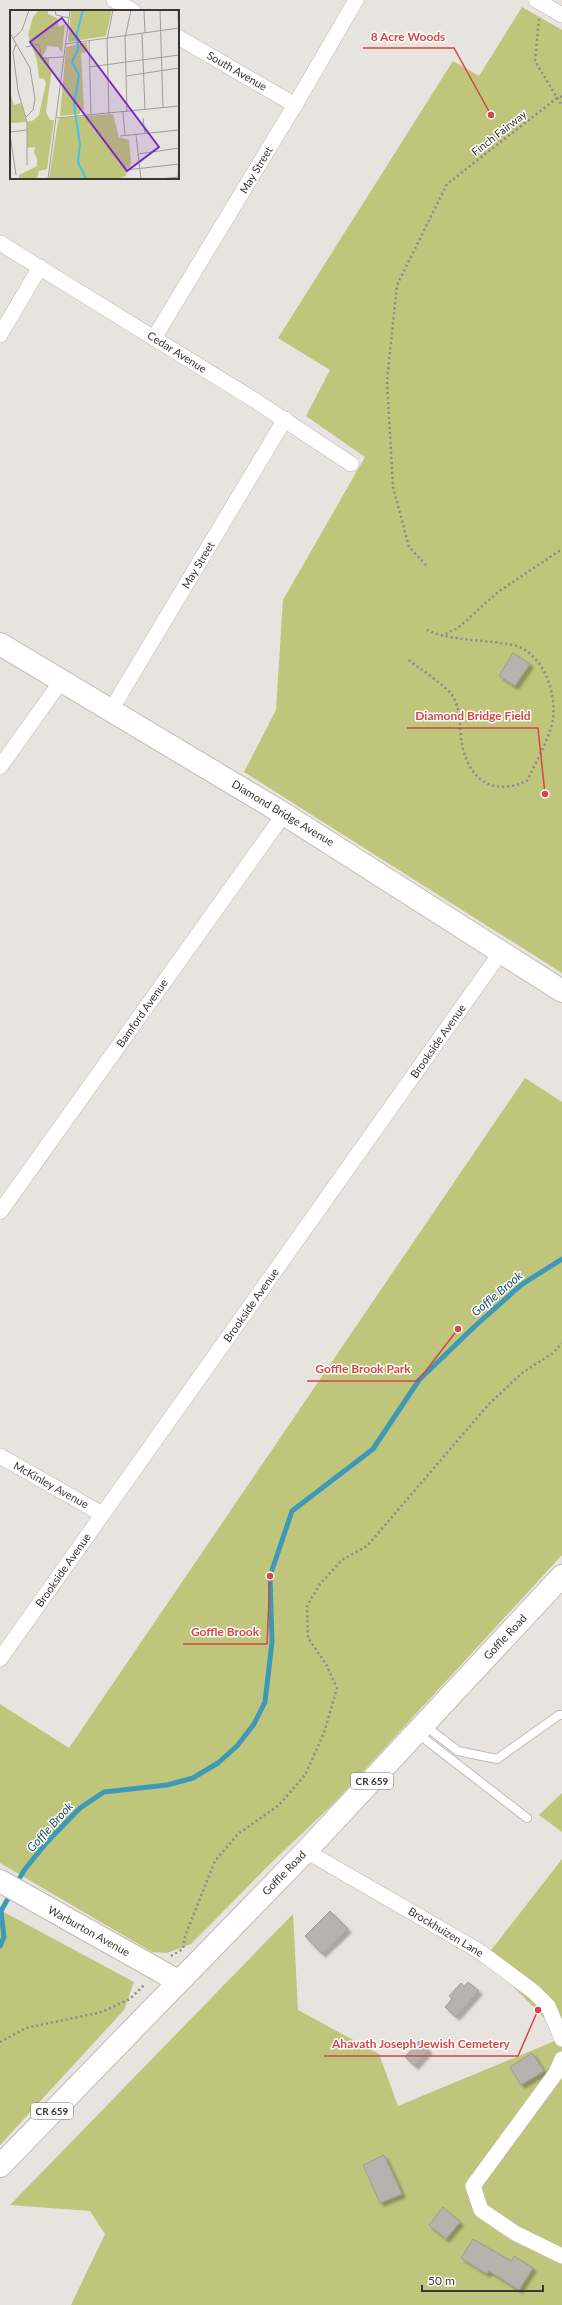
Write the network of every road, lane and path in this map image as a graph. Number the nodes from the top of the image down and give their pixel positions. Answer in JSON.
{"nodes":[{"id":1,"x":114,"y":0,"type":"edge"},
{"id":2,"x":356,"y":0,"type":"edge"},
{"id":3,"x":538,"y":1,"type":"edge"},
{"id":4,"x":131,"y":10,"type":"edge"},
{"id":5,"x":562,"y":15,"type":"edge"},
{"id":6,"x":179,"y":38,"type":"edge"},
{"id":7,"x":562,"y":96,"type":"edge"},
{"id":8,"x":557,"y":98,"type":"junction"},
{"id":9,"x":295,"y":105,"type":"junction"},
{"id":10,"x":562,"y":106,"type":"edge"},
{"id":11,"x":0,"y":243,"type":"edge"},
{"id":12,"x":40,"y":268,"type":"junction"},
{"id":13,"x":0,"y":335,"type":"edge"},
{"id":14,"x":154,"y":338,"type":"junction"},
{"id":15,"x":285,"y":419,"type":"junction"},
{"id":16,"x":352,"y":464,"type":"dead end"},
{"id":17,"x":562,"y":549,"type":"edge"},
{"id":18,"x":426,"y":564,"type":"dead end"},
{"id":19,"x":426,"y":630,"type":"dead end"},
{"id":20,"x":441,"y":636,"type":"junction"},
{"id":21,"x":0,"y":644,"type":"edge"},
{"id":22,"x":409,"y":660,"type":"dead end"},
{"id":23,"x":62,"y":680,"type":"junction"},
{"id":24,"x":112,"y":710,"type":"junction"},
{"id":25,"x":0,"y":767,"type":"edge"},
{"id":26,"x":284,"y":814,"type":"junction"},
{"id":27,"x":501,"y":952,"type":"junction"},
{"id":28,"x":562,"y":991,"type":"edge"},
{"id":29,"x":0,"y":1212,"type":"edge"},
{"id":30,"x":562,"y":1342,"type":"edge"},
{"id":31,"x":0,"y":1456,"type":"edge"},
{"id":32,"x":102,"y":1514,"type":"junction"},
{"id":33,"x":562,"y":1576,"type":"edge"},
{"id":34,"x":0,"y":1659,"type":"edge"},
{"id":35,"x":562,"y":1716,"type":"edge"},
{"id":36,"x":420,"y":1729,"type":"junction"},
{"id":37,"x":527,"y":1818,"type":"dead end"},
{"id":38,"x":306,"y":1851,"type":"junction"},
{"id":39,"x":0,"y":1881,"type":"edge"},
{"id":40,"x":163,"y":1964,"type":"junction"},
{"id":41,"x":178,"y":1981,"type":"junction"},
{"id":42,"x":562,"y":2039,"type":"edge"},
{"id":43,"x":0,"y":2042,"type":"edge"},
{"id":44,"x":562,"y":2059,"type":"edge"},
{"id":45,"x":0,"y":2166,"type":"edge"},
{"id":46,"x":562,"y":2256,"type":"edge"}],
"edges":[{"from":1,"to":4,"type":"street"},
{"from":2,"to":9,"type":"street","name":"May Street"},
{"from":3,"to":5,"type":"street"},
{"from":3,"to":8,"type":"path"},
{"from":6,"to":9,"type":"street","name":"South Avenue"},
{"from":7,"to":8,"type":"path","name":"Finch Fairway"},
{"from":8,"to":10,"type":"path"},
{"from":8,"to":18,"type":"path","name":"Finch Fairway"},
{"from":9,"to":14,"type":"street","name":"May Street"},
{"from":11,"to":12,"type":"street","name":"Cedar Avenue"},
{"from":12,"to":13,"type":"street"},
{"from":12,"to":14,"type":"street","name":"Cedar Avenue"},
{"from":14,"to":15,"type":"street","name":"Cedar Avenue"},
{"from":15,"to":16,"type":"street","name":"Cedar Avenue"},
{"from":15,"to":24,"type":"street","name":"May Street"},
{"from":17,"to":20,"type":"path"},
{"from":19,"to":20,"type":"path"},
{"from":20,"to":22,"type":"path"},
{"from":21,"to":23,"type":"street","name":"Diamond Bridge Avenue"},
{"from":23,"to":24,"type":"street","name":"Diamond Bridge Avenue"},
{"from":23,"to":25,"type":"street"},
{"from":24,"to":26,"type":"street","name":"Diamond Bridge Avenue"},
{"from":26,"to":27,"type":"street","name":"Diamond Bridge Avenue"},
{"from":26,"to":29,"type":"street","name":"Bamford Avenue"},
{"from":27,"to":28,"type":"street","name":"Diamond Bridge Avenue"},
{"from":27,"to":32,"type":"street","name":"Brookside Avenue"},
{"from":30,"to":40,"type":"path"},
{"from":31,"to":32,"type":"street","name":"McKinley Avenue"},
{"from":32,"to":34,"type":"street","name":"Brookside Avenue"},
{"from":33,"to":36,"type":"street","name":"Goffle Road","number":"CR 659"},
{"from":35,"to":36,"type":"lane"},
{"from":36,"to":37,"type":"lane"},
{"from":36,"to":38,"type":"street","name":"Goffle Road","number":"CR 659"},
{"from":38,"to":41,"type":"street","name":"Goffle Road","number":"CR 659"},
{"from":38,"to":42,"type":"street","name":"Brockhuizen Lane"},
{"from":39,"to":40,"type":"street","name":"Warburton Avenue"},
{"from":40,"to":41,"type":"street","name":"Warburton Avenue"},
{"from":40,"to":43,"type":"path"},
{"from":41,"to":45,"type":"street","name":"Goffle Road","number":"CR 659"},
{"from":44,"to":46,"type":"street"}]}
